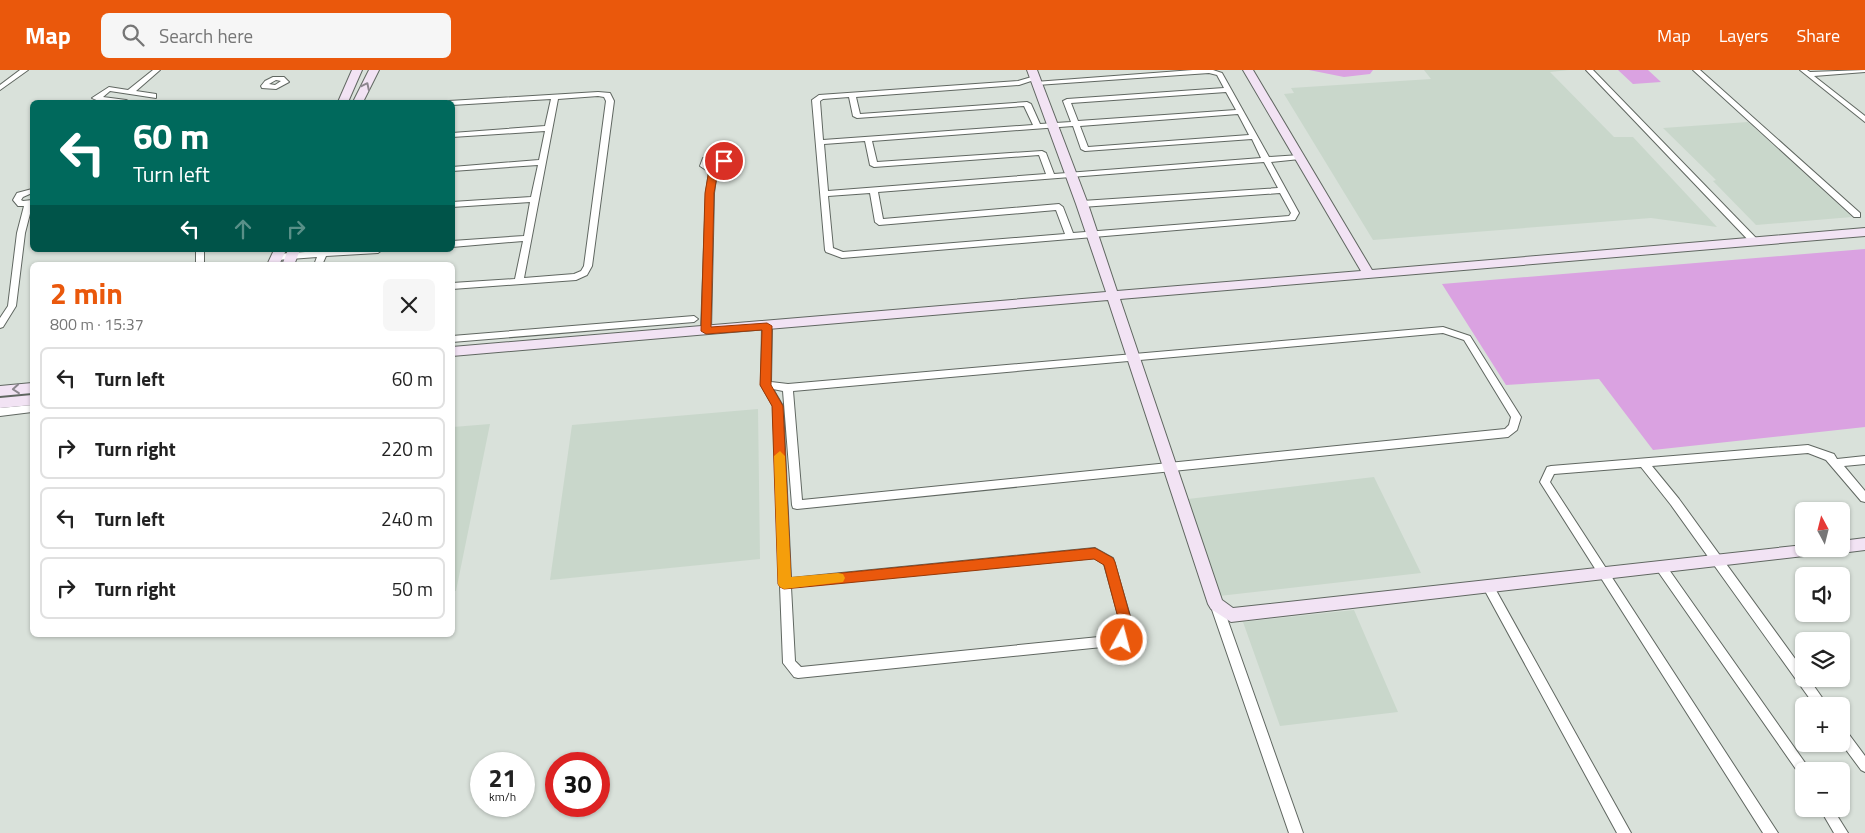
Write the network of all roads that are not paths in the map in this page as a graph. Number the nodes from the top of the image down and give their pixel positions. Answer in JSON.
{"nodes":[{"id":1,"x":25,"y":70,"type":"edge"},
{"id":2,"x":157,"y":70,"type":"edge"},
{"id":3,"x":289,"y":70,"type":"edge"},
{"id":4,"x":357,"y":70,"type":"edge"},
{"id":5,"x":374,"y":70,"type":"edge"},
{"id":6,"x":1248,"y":70,"type":"edge"},
{"id":7,"x":1589,"y":70,"type":"edge"},
{"id":8,"x":1696,"y":70,"type":"edge"},
{"id":9,"x":1865,"y":70,"type":"edge"},
{"id":10,"x":1806,"y":72,"type":"edge"},
{"id":11,"x":280,"y":78,"type":"dead end"},
{"id":12,"x":1035,"y":79,"type":"edge"},
{"id":13,"x":0,"y":88,"type":"edge"},
{"id":14,"x":1228,"y":90,"type":"junction"},
{"id":15,"x":130,"y":92,"type":"junction"},
{"id":16,"x":852,"y":95,"type":"junction"},
{"id":17,"x":556,"y":96,"type":"junction"},
{"id":18,"x":111,"y":100,"type":"edge"},
{"id":19,"x":147,"y":100,"type":"edge"},
{"id":20,"x":344,"y":100,"type":"edge"},
{"id":21,"x":359,"y":100,"type":"edge"},
{"id":22,"x":455,"y":103,"type":"edge"},
{"id":23,"x":1241,"y":112,"type":"junction"},
{"id":24,"x":1865,"y":120,"type":"edge"},
{"id":25,"x":1076,"y":124,"type":"junction"},
{"id":26,"x":1053,"y":125,"type":"junction"},
{"id":27,"x":1038,"y":126,"type":"junction"},
{"id":28,"x":549,"y":128,"type":"junction"},
{"id":29,"x":455,"y":135,"type":"edge"},
{"id":30,"x":1254,"y":137,"type":"junction"},
{"id":31,"x":868,"y":138,"type":"junction"},
{"id":32,"x":820,"y":142,"type":"junction"},
{"id":33,"x":1300,"y":157,"type":"junction"},
{"id":34,"x":1266,"y":160,"type":"junction"},
{"id":35,"x":542,"y":162,"type":"junction"},
{"id":36,"x":455,"y":169,"type":"edge"},
{"id":37,"x":714,"y":170,"type":"dead end"},
{"id":38,"x":1070,"y":175,"type":"junction"},
{"id":39,"x":1051,"y":177,"type":"junction"},
{"id":40,"x":874,"y":190,"type":"junction"},
{"id":41,"x":1283,"y":190,"type":"junction"},
{"id":42,"x":30,"y":192,"type":"edge"},
{"id":43,"x":824,"y":194,"type":"junction"},
{"id":44,"x":535,"y":199,"type":"junction"},
{"id":45,"x":30,"y":203,"type":"edge"},
{"id":46,"x":1082,"y":204,"type":"junction"},
{"id":47,"x":455,"y":205,"type":"edge"},
{"id":48,"x":1856,"y":215,"type":"dead end"},
{"id":49,"x":1865,"y":232,"type":"edge"},
{"id":50,"x":1092,"y":234,"type":"junction"},
{"id":51,"x":1070,"y":236,"type":"junction"},
{"id":52,"x":527,"y":238,"type":"junction"},
{"id":53,"x":1755,"y":242,"type":"junction"},
{"id":54,"x":455,"y":244,"type":"edge"},
{"id":55,"x":323,"y":252,"type":"edge"},
{"id":56,"x":277,"y":257,"type":"edge"},
{"id":57,"x":292,"y":257,"type":"edge"},
{"id":58,"x":1369,"y":274,"type":"junction"},
{"id":59,"x":520,"y":282,"type":"junction"},
{"id":60,"x":455,"y":286,"type":"edge"},
{"id":61,"x":1112,"y":297,"type":"junction"},
{"id":62,"x":694,"y":319,"type":"dead end"},
{"id":63,"x":0,"y":324,"type":"edge"},
{"id":64,"x":767,"y":326,"type":"junction"},
{"id":65,"x":706,"y":331,"type":"junction"},
{"id":66,"x":455,"y":339,"type":"edge"},
{"id":67,"x":455,"y":352,"type":"edge"},
{"id":68,"x":1133,"y":357,"type":"junction"},
{"id":69,"x":766,"y":385,"type":"junction"},
{"id":70,"x":30,"y":388,"type":"edge"},
{"id":71,"x":788,"y":388,"type":"junction"},
{"id":72,"x":0,"y":391,"type":"edge"},
{"id":73,"x":30,"y":400,"type":"edge"},
{"id":74,"x":0,"y":403,"type":"edge"},
{"id":75,"x":30,"y":409,"type":"edge"},
{"id":76,"x":0,"y":412,"type":"edge"},
{"id":77,"x":1865,"y":460,"type":"edge"},
{"id":78,"x":1644,"y":463,"type":"junction"},
{"id":79,"x":1834,"y":463,"type":"junction"},
{"id":80,"x":1170,"y":467,"type":"junction"},
{"id":81,"x":1865,"y":498,"type":"edge"},
{"id":82,"x":797,"y":505,"type":"junction"},
{"id":83,"x":782,"y":517,"type":"junction"},
{"id":84,"x":1865,"y":544,"type":"edge"},
{"id":85,"x":1850,"y":546,"type":"edge"},
{"id":86,"x":1795,"y":552,"type":"edge"},
{"id":87,"x":1716,"y":561,"type":"junction"},
{"id":88,"x":1661,"y":567,"type":"junction"},
{"id":89,"x":1604,"y":573,"type":"junction"},
{"id":90,"x":784,"y":584,"type":"junction"},
{"id":91,"x":1488,"y":586,"type":"junction"},
{"id":92,"x":1216,"y":604,"type":"junction"},
{"id":93,"x":1815,"y":697,"type":"edge"},
{"id":94,"x":1850,"y":745,"type":"edge"},
{"id":95,"x":1798,"y":762,"type":"edge"},
{"id":96,"x":1865,"y":766,"type":"edge"},
{"id":97,"x":1831,"y":817,"type":"edge"},
{"id":98,"x":1296,"y":833,"type":"edge"},
{"id":99,"x":1624,"y":833,"type":"edge"},
{"id":100,"x":1771,"y":833,"type":"edge"},
{"id":101,"x":1842,"y":833,"type":"edge"}],
"edges":[{"from":1,"to":13,"type":"street"},
{"from":2,"to":15,"type":"street"},
{"from":3,"to":11,"type":"street"},
{"from":4,"to":20,"type":"street"},
{"from":21,"to":5,"type":"street","one_way":true},
{"from":6,"to":33,"type":"street"},
{"from":7,"to":53,"type":"street"},
{"from":8,"to":48,"type":"street"},
{"from":9,"to":10,"type":"street"},
{"from":10,"to":24,"type":"street"},
{"from":12,"to":14,"type":"street"},
{"from":12,"to":16,"type":"street"},
{"from":12,"to":26,"type":"street"},
{"from":14,"to":23,"type":"street"},
{"from":14,"to":25,"type":"street"},
{"from":15,"to":18,"type":"street"},
{"from":15,"to":19,"type":"street"},
{"from":16,"to":27,"type":"street"},
{"from":16,"to":32,"type":"street"},
{"from":17,"to":22,"type":"street"},
{"from":17,"to":28,"type":"street"},
{"from":17,"to":59,"type":"street"},
{"from":23,"to":25,"type":"street"},
{"from":23,"to":30,"type":"street"},
{"from":25,"to":26,"type":"street"},
{"from":25,"to":30,"type":"street"},
{"from":26,"to":27,"type":"street"},
{"from":26,"to":38,"type":"street"},
{"from":27,"to":31,"type":"street"},
{"from":28,"to":29,"type":"street"},
{"from":28,"to":35,"type":"street"},
{"from":30,"to":34,"type":"street"},
{"from":31,"to":32,"type":"street"},
{"from":31,"to":39,"type":"street"},
{"from":32,"to":43,"type":"street"},
{"from":33,"to":34,"type":"street"},
{"from":33,"to":58,"type":"street"},
{"from":34,"to":38,"type":"street"},
{"from":34,"to":41,"type":"street"},
{"from":35,"to":36,"type":"street"},
{"from":35,"to":44,"type":"street"},
{"from":37,"to":65,"type":"street"},
{"from":38,"to":39,"type":"street"},
{"from":38,"to":46,"type":"street"},
{"from":39,"to":40,"type":"street"},
{"from":40,"to":43,"type":"street"},
{"from":40,"to":51,"type":"street"},
{"from":41,"to":46,"type":"street"},
{"from":41,"to":50,"type":"street"},
{"from":42,"to":45,"type":"street"},
{"from":43,"to":51,"type":"street"},
{"from":44,"to":47,"type":"street"},
{"from":44,"to":52,"type":"street"},
{"from":45,"to":63,"type":"street"},
{"from":46,"to":50,"type":"street"},
{"from":49,"to":53,"type":"street"},
{"from":50,"to":51,"type":"street"},
{"from":50,"to":61,"type":"street"},
{"from":52,"to":54,"type":"street"},
{"from":52,"to":59,"type":"street"},
{"from":53,"to":58,"type":"street"},
{"from":55,"to":57,"type":"street"},
{"from":56,"to":57,"type":"street"},
{"from":58,"to":61,"type":"street"},
{"from":59,"to":60,"type":"street"},
{"from":61,"to":64,"type":"street"},
{"from":61,"to":68,"type":"street"},
{"from":62,"to":66,"type":"street"},
{"from":64,"to":65,"type":"street"},
{"from":64,"to":69,"type":"street"},
{"from":65,"to":67,"type":"street"},
{"from":68,"to":71,"type":"street"},
{"from":68,"to":80,"type":"street"},
{"from":68,"to":80,"type":"street"},
{"from":69,"to":71,"type":"street"},
{"from":69,"to":83,"type":"street"},
{"from":70,"to":72,"type":"street","one_way":true},
{"from":71,"to":82,"type":"street"},
{"from":73,"to":74,"type":"street"},
{"from":75,"to":76,"type":"street"},
{"from":77,"to":79,"type":"street"},
{"from":78,"to":79,"type":"street"},
{"from":78,"to":87,"type":"street"},
{"from":78,"to":89,"type":"street"},
{"from":79,"to":81,"type":"street"},
{"from":80,"to":82,"type":"street"},
{"from":80,"to":92,"type":"street"},
{"from":82,"to":83,"type":"street"},
{"from":83,"to":90,"type":"street"},
{"from":84,"to":85,"type":"street"},
{"from":86,"to":87,"type":"street"},
{"from":87,"to":88,"type":"street"},
{"from":87,"to":93,"type":"street"},
{"from":88,"to":89,"type":"street"},
{"from":88,"to":95,"type":"street"},
{"from":89,"to":91,"type":"street"},
{"from":89,"to":100,"type":"street"},
{"from":90,"to":90,"type":"street"},
{"from":91,"to":92,"type":"street"},
{"from":91,"to":99,"type":"street"},
{"from":92,"to":98,"type":"street"},
{"from":94,"to":96,"type":"street"},
{"from":97,"to":101,"type":"street"}]}
